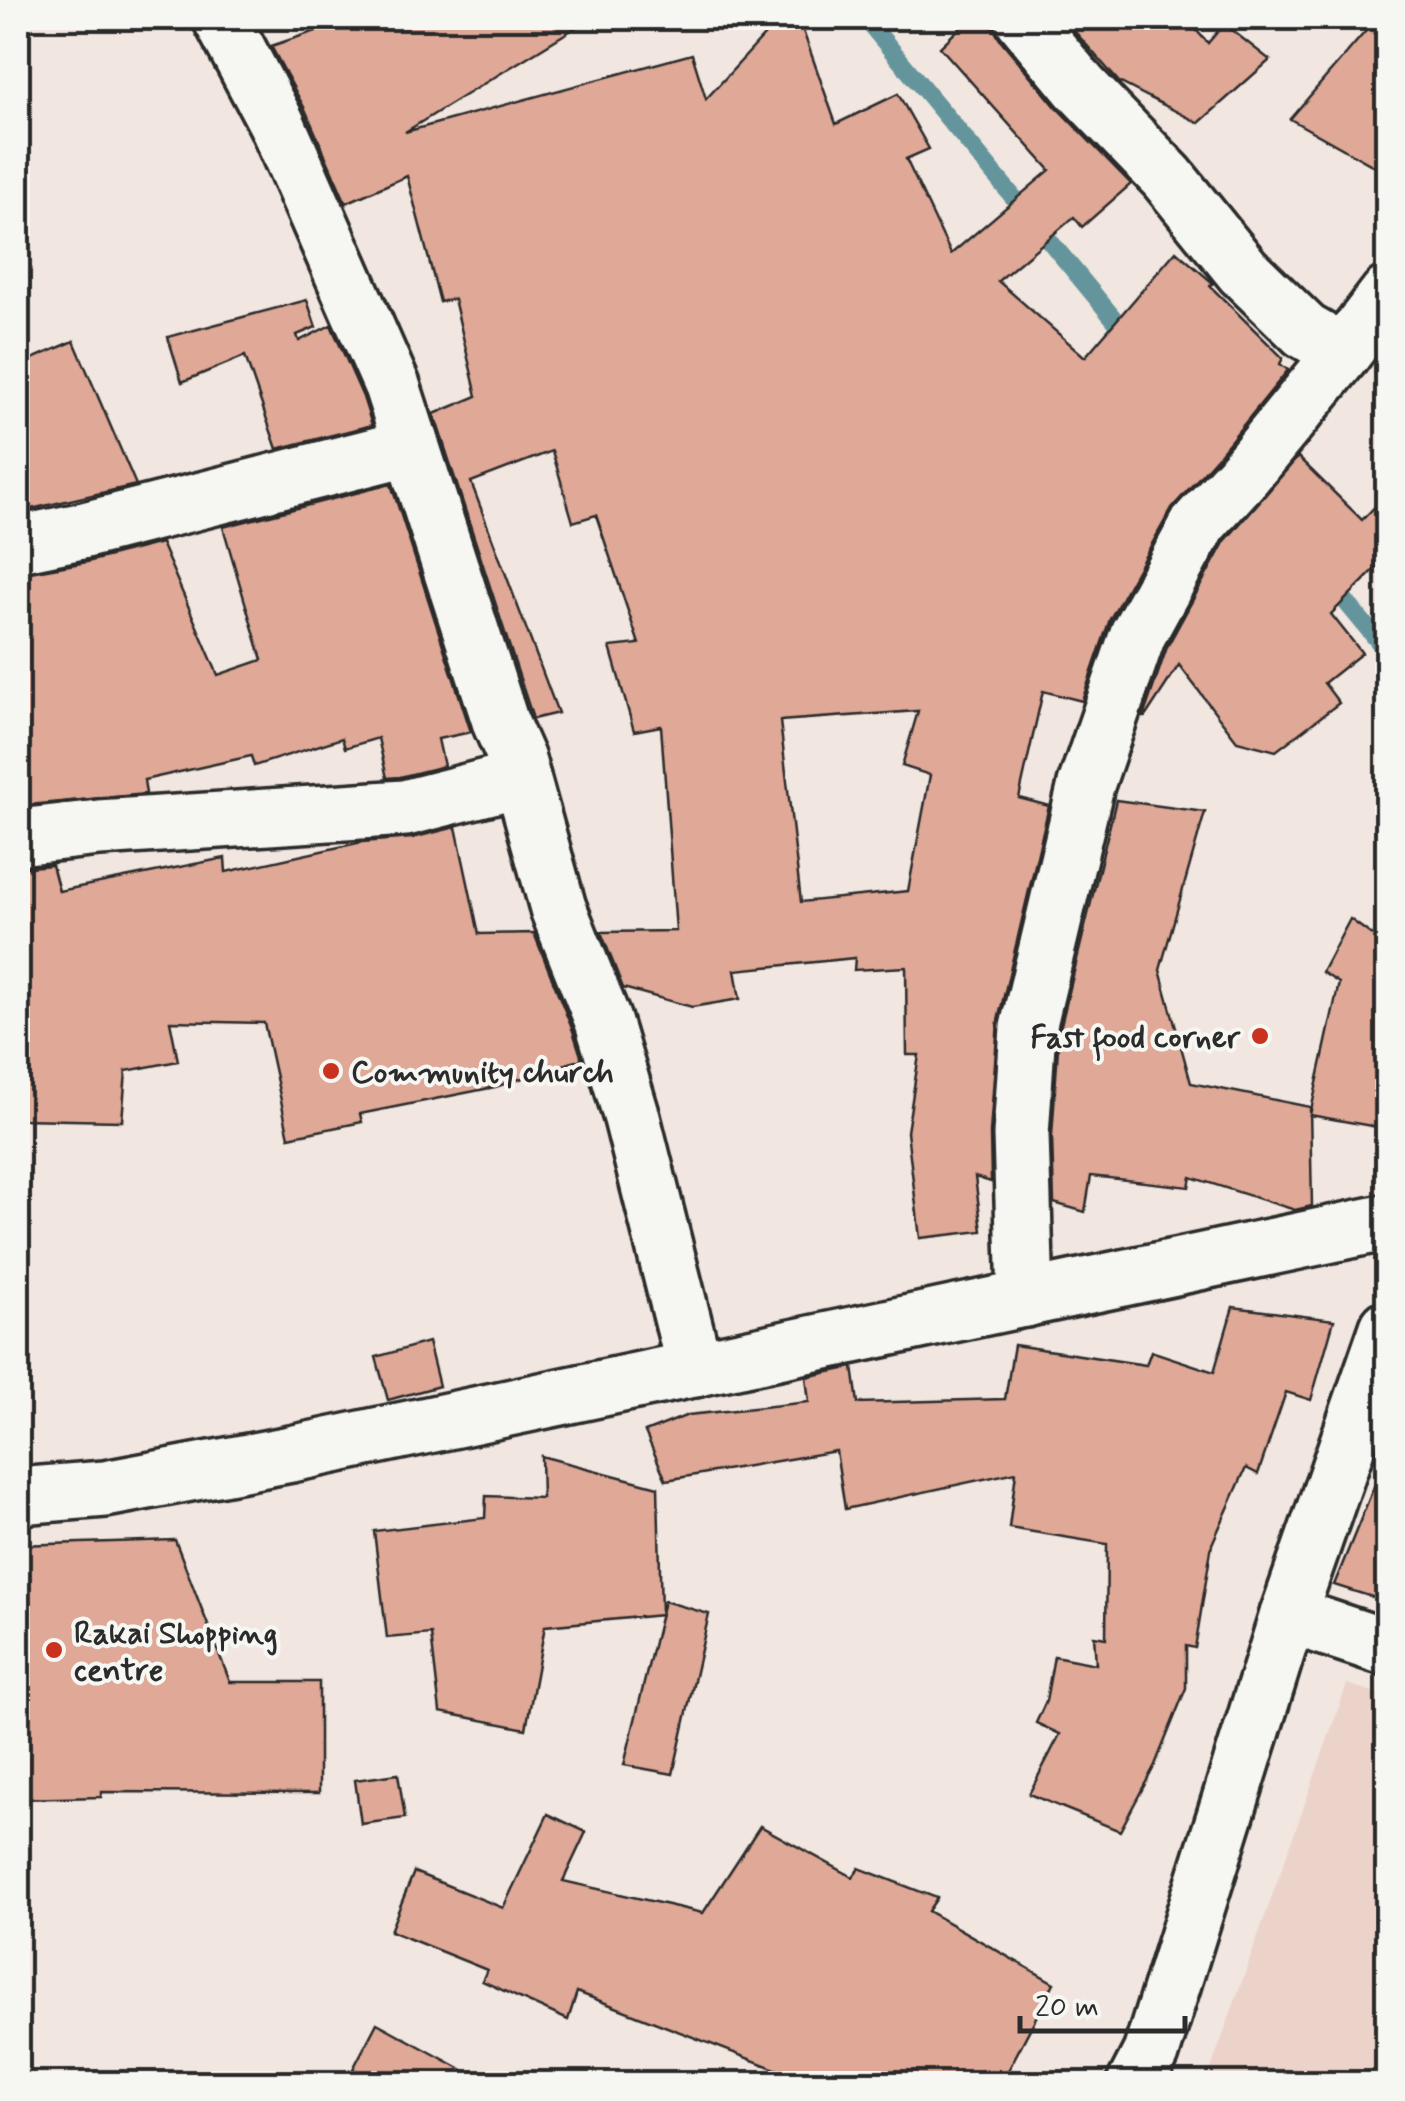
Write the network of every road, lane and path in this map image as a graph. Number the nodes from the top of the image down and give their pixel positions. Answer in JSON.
{"nodes":[{"id":1,"x":221,"y":18,"type":"edge"},
{"id":2,"x":1022,"y":18,"type":"edge"},
{"id":3,"x":1388,"y":294,"type":"edge"},
{"id":4,"x":1343,"y":353,"type":"junction"},
{"id":5,"x":410,"y":446,"type":"junction"},
{"id":6,"x":18,"y":544,"type":"edge"},
{"id":7,"x":522,"y":778,"type":"junction"},
{"id":8,"x":18,"y":836,"type":"edge"},
{"id":9,"x":1388,"y":1222,"type":"edge"},
{"id":10,"x":1026,"y":1298,"type":"junction"},
{"id":11,"x":1388,"y":1328,"type":"edge"},
{"id":12,"x":695,"y":1369,"type":"junction"},
{"id":13,"x":18,"y":1496,"type":"edge"},
{"id":14,"x":1288,"y":1615,"type":"junction"},
{"id":15,"x":1388,"y":1648,"type":"edge"},
{"id":16,"x":1134,"y":2084,"type":"edge"}],
"edges":[{"from":1,"to":5,"type":"street"},
{"from":2,"to":4,"type":"street"},
{"from":3,"to":4,"type":"street"},
{"from":4,"to":10,"type":"street"},
{"from":5,"to":6,"type":"street"},
{"from":5,"to":7,"type":"street"},
{"from":7,"to":8,"type":"street"},
{"from":7,"to":12,"type":"street"},
{"from":9,"to":10,"type":"street"},
{"from":10,"to":12,"type":"street"},
{"from":11,"to":14,"type":"street"},
{"from":12,"to":13,"type":"street"},
{"from":14,"to":15,"type":"street"},
{"from":14,"to":16,"type":"street"}]}
